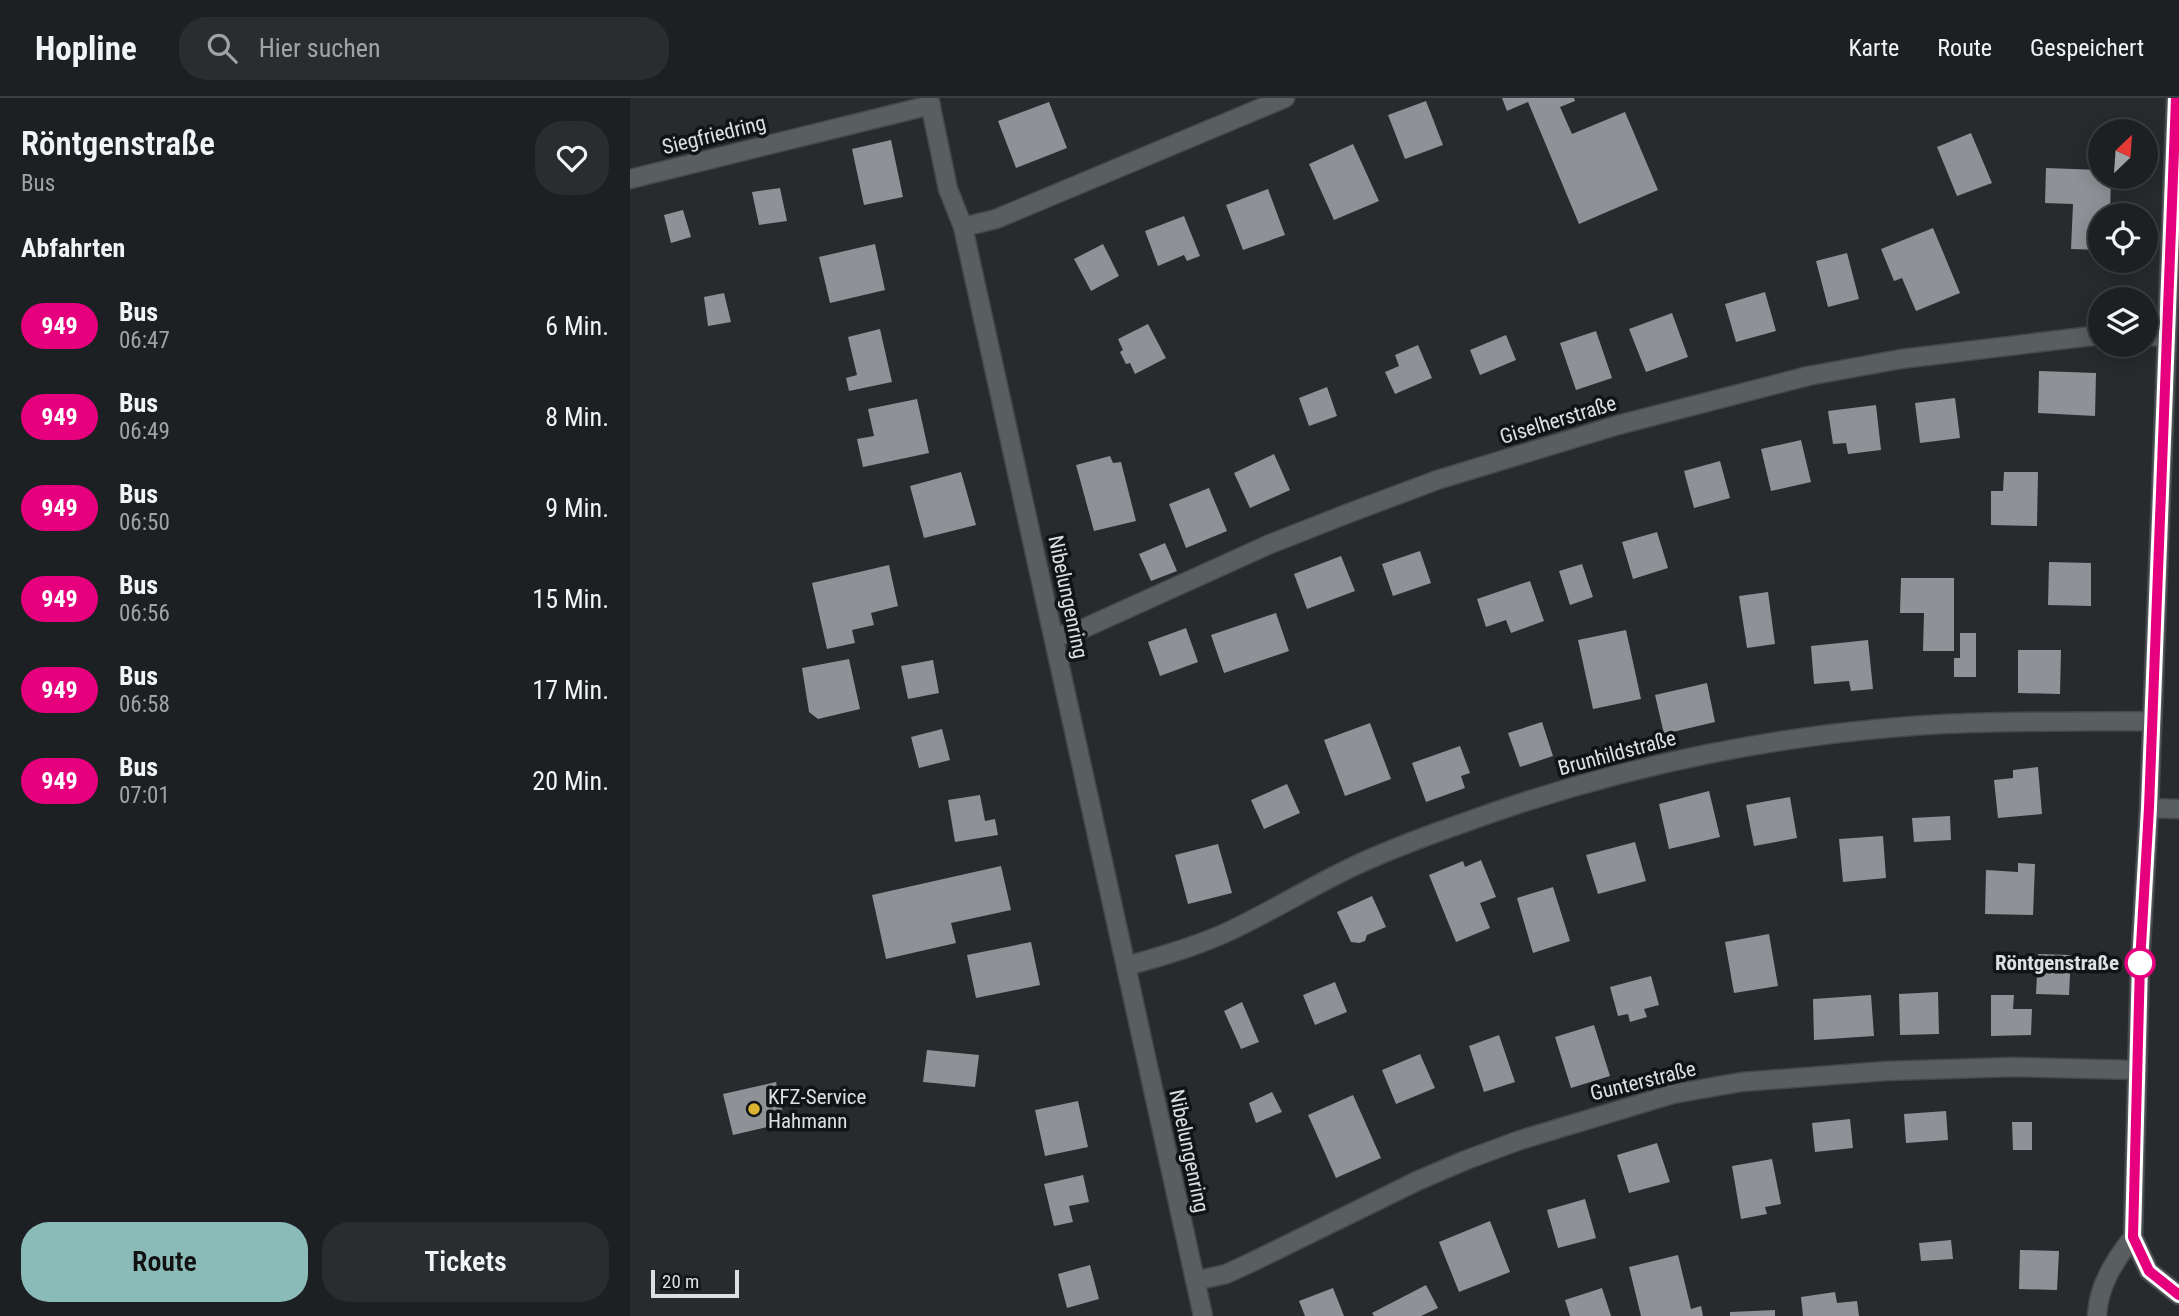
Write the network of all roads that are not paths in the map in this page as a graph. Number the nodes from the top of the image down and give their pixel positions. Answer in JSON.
{"nodes":[{"id":1,"x":1285,"y":98,"type":"edge"},
{"id":2,"x":2176,"y":98,"type":"edge"},
{"id":3,"x":930,"y":102,"type":"edge"},
{"id":4,"x":630,"y":179,"type":"edge"},
{"id":5,"x":963,"y":227,"type":"junction"},
{"id":6,"x":2088,"y":336,"type":"edge"},
{"id":7,"x":2158,"y":337,"type":"edge"},
{"id":8,"x":2166,"y":337,"type":"junction"},
{"id":9,"x":1054,"y":637,"type":"junction"},
{"id":10,"x":2152,"y":721,"type":"junction"},
{"id":11,"x":2149,"y":808,"type":"junction"},
{"id":12,"x":2179,"y":809,"type":"edge"},
{"id":13,"x":1126,"y":966,"type":"junction"},
{"id":14,"x":2136,"y":1070,"type":"junction"},
{"id":15,"x":2133,"y":1237,"type":"junction"},
{"id":16,"x":1195,"y":1281,"type":"junction"},
{"id":17,"x":2179,"y":1295,"type":"edge"},
{"id":18,"x":1203,"y":1316,"type":"edge"},
{"id":19,"x":2097,"y":1316,"type":"edge"}],
"edges":[{"from":1,"to":5,"type":"street"},
{"from":2,"to":8,"type":"street"},
{"from":3,"to":4,"type":"street","name":"Siegfriedring"},
{"from":3,"to":5,"type":"street","name":"Siegfriedring"},
{"from":5,"to":9,"type":"street","name":"Nibelungenring"},
{"from":6,"to":9,"type":"street","name":"Giselherstraße"},
{"from":7,"to":8,"type":"street"},
{"from":8,"to":10,"type":"street"},
{"from":9,"to":13,"type":"street","name":"Nibelungenring"},
{"from":10,"to":11,"type":"street"},
{"from":10,"to":13,"type":"street","name":"Brunhildstraße"},
{"from":11,"to":12,"type":"street"},
{"from":11,"to":14,"type":"street"},
{"from":13,"to":16,"type":"street","name":"Nibelungenring"},
{"from":14,"to":15,"type":"street"},
{"from":14,"to":16,"type":"street","name":"Gunterstraße"},
{"from":15,"to":17,"type":"street"},
{"from":15,"to":19,"type":"street"},
{"from":16,"to":18,"type":"street","name":"Nibelungenring"}]}
